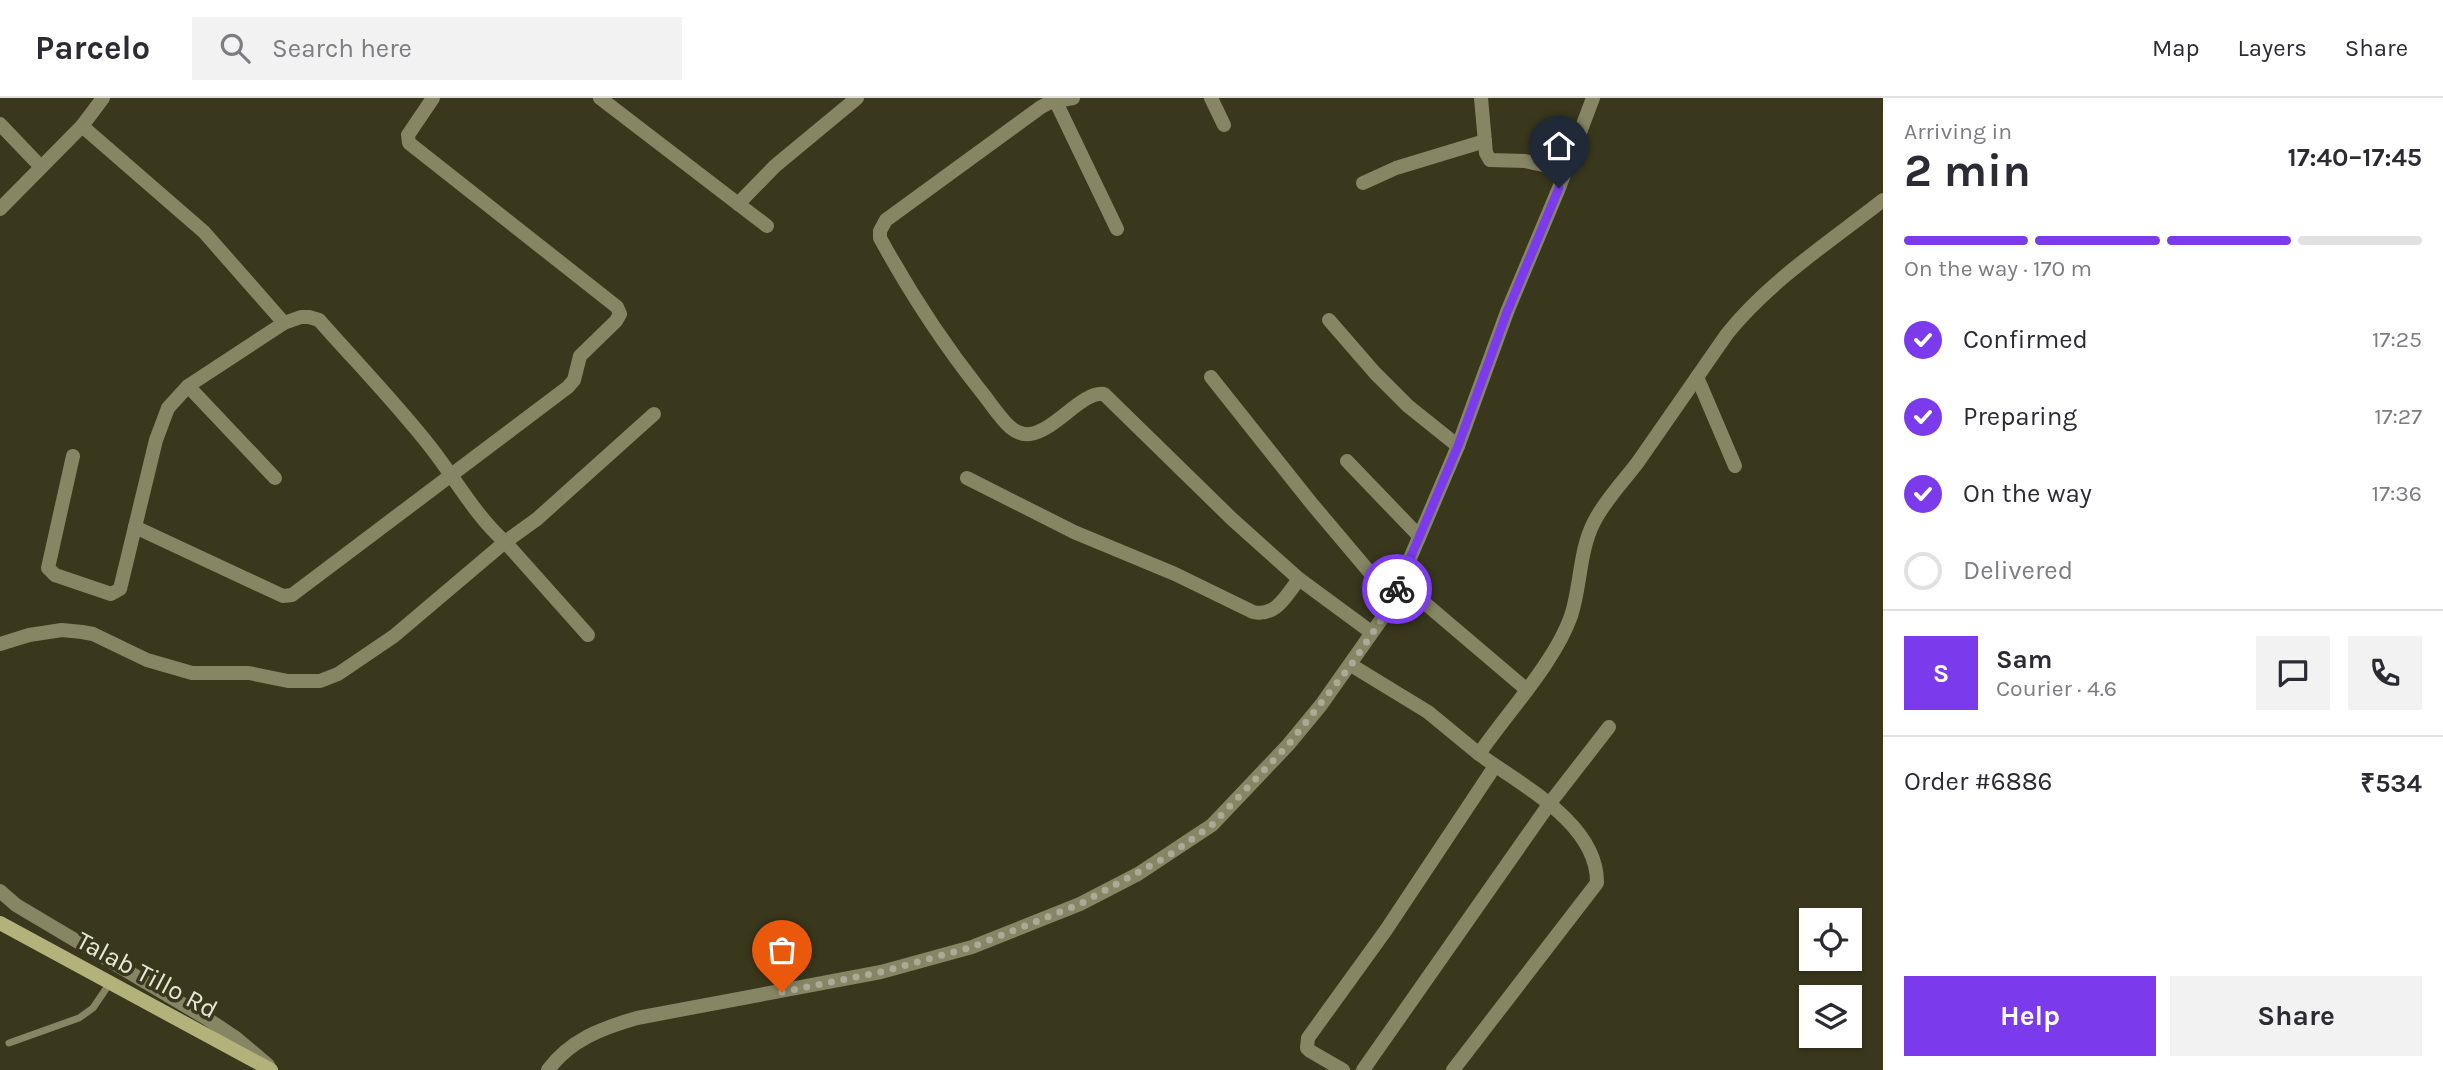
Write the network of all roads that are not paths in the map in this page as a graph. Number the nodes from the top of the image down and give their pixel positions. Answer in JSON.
{"nodes":[{"id":1,"x":103,"y":98,"type":"edge"},
{"id":2,"x":433,"y":98,"type":"edge"},
{"id":3,"x":600,"y":98,"type":"edge"},
{"id":4,"x":857,"y":98,"type":"edge"},
{"id":5,"x":1073,"y":98,"type":"edge"},
{"id":6,"x":1211,"y":98,"type":"edge"},
{"id":7,"x":1480,"y":98,"type":"edge"},
{"id":8,"x":1593,"y":98,"type":"edge"},
{"id":9,"x":1056,"y":102,"type":"junction"},
{"id":10,"x":0,"y":124,"type":"edge"},
{"id":11,"x":1224,"y":125,"type":"dead end"},
{"id":12,"x":82,"y":126,"type":"junction"},
{"id":13,"x":1485,"y":141,"type":"junction"},
{"id":14,"x":41,"y":167,"type":"junction"},
{"id":15,"x":1566,"y":170,"type":"junction"},
{"id":16,"x":1363,"y":183,"type":"dead end"},
{"id":17,"x":1883,"y":200,"type":"edge"},
{"id":18,"x":738,"y":204,"type":"junction"},
{"id":19,"x":0,"y":209,"type":"edge"},
{"id":20,"x":766,"y":226,"type":"dead end"},
{"id":21,"x":1116,"y":229,"type":"dead end"},
{"id":22,"x":1329,"y":320,"type":"dead end"},
{"id":23,"x":284,"y":323,"type":"junction"},
{"id":24,"x":1211,"y":377,"type":"dead end"},
{"id":25,"x":1697,"y":377,"type":"junction"},
{"id":26,"x":188,"y":386,"type":"junction"},
{"id":27,"x":654,"y":414,"type":"dead end"},
{"id":28,"x":1458,"y":446,"type":"junction"},
{"id":29,"x":74,"y":456,"type":"dead end"},
{"id":30,"x":1348,"y":461,"type":"dead end"},
{"id":31,"x":1735,"y":466,"type":"dead end"},
{"id":32,"x":451,"y":475,"type":"junction"},
{"id":33,"x":275,"y":478,"type":"dead end"},
{"id":34,"x":967,"y":478,"type":"dead end"},
{"id":35,"x":135,"y":527,"type":"junction"},
{"id":36,"x":1419,"y":536,"type":"junction"},
{"id":37,"x":505,"y":542,"type":"junction"},
{"id":38,"x":1299,"y":579,"type":"junction"},
{"id":39,"x":1400,"y":582,"type":"junction"},
{"id":40,"x":1393,"y":600,"type":"junction"},
{"id":41,"x":1371,"y":632,"type":"junction"},
{"id":42,"x":588,"y":635,"type":"dead end"},
{"id":43,"x":0,"y":644,"type":"edge"},
{"id":44,"x":1351,"y":665,"type":"junction"},
{"id":45,"x":1527,"y":690,"type":"junction"},
{"id":46,"x":1609,"y":727,"type":"dead end"},
{"id":47,"x":1479,"y":754,"type":"junction"},
{"id":48,"x":1495,"y":766,"type":"junction"},
{"id":49,"x":1550,"y":803,"type":"junction"},
{"id":50,"x":0,"y":891,"type":"edge"},
{"id":51,"x":0,"y":923,"type":"edge"},
{"id":52,"x":110,"y":982,"type":"junction"},
{"id":53,"x":9,"y":1043,"type":"dead end"},
{"id":54,"x":272,"y":1070,"type":"edge"},
{"id":55,"x":548,"y":1070,"type":"edge"},
{"id":56,"x":1343,"y":1070,"type":"edge"},
{"id":57,"x":1363,"y":1070,"type":"edge"},
{"id":58,"x":1453,"y":1070,"type":"edge"}],
"edges":[{"from":1,"to":12,"type":"street"},
{"from":2,"to":32,"type":"street"},
{"from":3,"to":18,"type":"street"},
{"from":4,"to":18,"type":"street"},
{"from":5,"to":9,"type":"street"},
{"from":6,"to":11,"type":"street"},
{"from":7,"to":13,"type":"street"},
{"from":8,"to":15,"type":"street"},
{"from":9,"to":21,"type":"street"},
{"from":9,"to":38,"type":"street"},
{"from":10,"to":14,"type":"street"},
{"from":12,"to":14,"type":"street"},
{"from":12,"to":23,"type":"street"},
{"from":13,"to":15,"type":"street"},
{"from":13,"to":16,"type":"street"},
{"from":14,"to":19,"type":"street"},
{"from":15,"to":28,"type":"street"},
{"from":17,"to":25,"type":"street"},
{"from":18,"to":20,"type":"street"},
{"from":22,"to":28,"type":"street"},
{"from":23,"to":26,"type":"street"},
{"from":23,"to":32,"type":"street"},
{"from":24,"to":40,"type":"street"},
{"from":25,"to":31,"type":"street"},
{"from":25,"to":45,"type":"street"},
{"from":26,"to":33,"type":"street"},
{"from":26,"to":35,"type":"street"},
{"from":27,"to":37,"type":"street"},
{"from":28,"to":36,"type":"street"},
{"from":29,"to":35,"type":"street"},
{"from":30,"to":36,"type":"street"},
{"from":32,"to":35,"type":"street"},
{"from":32,"to":37,"type":"street"},
{"from":34,"to":38,"type":"street"},
{"from":36,"to":39,"type":"street"},
{"from":37,"to":42,"type":"street"},
{"from":37,"to":43,"type":"street"},
{"from":38,"to":41,"type":"street"},
{"from":39,"to":40,"type":"street"},
{"from":39,"to":45,"type":"street"},
{"from":40,"to":41,"type":"street"},
{"from":41,"to":44,"type":"street"},
{"from":44,"to":47,"type":"street"},
{"from":44,"to":55,"type":"street"},
{"from":45,"to":47,"type":"street"},
{"from":46,"to":49,"type":"street"},
{"from":47,"to":48,"type":"street"},
{"from":48,"to":49,"type":"street"},
{"from":48,"to":56,"type":"street"},
{"from":49,"to":57,"type":"street"},
{"from":49,"to":58,"type":"street"},
{"from":50,"to":54,"type":"street"},
{"from":51,"to":52,"type":"main road","name":"Talab Tillo Rd"},
{"from":52,"to":53,"type":"lane"},
{"from":52,"to":54,"type":"main road","name":"Talab Tillo Rd"}]}
